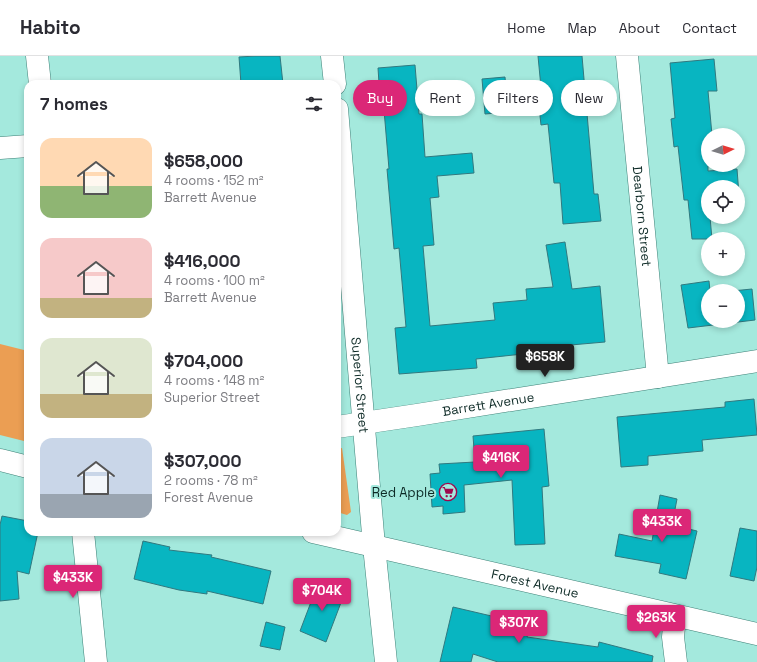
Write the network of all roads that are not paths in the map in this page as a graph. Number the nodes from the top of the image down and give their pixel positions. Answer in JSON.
{"nodes":[{"id":1,"x":37,"y":56,"type":"edge"},
{"id":2,"x":332,"y":56,"type":"edge"},
{"id":3,"x":627,"y":56,"type":"edge"},
{"id":4,"x":40,"y":80,"type":"edge"},
{"id":5,"x":335,"y":80,"type":"edge"},
{"id":6,"x":24,"y":146,"type":"edge"},
{"id":7,"x":0,"y":148,"type":"edge"},
{"id":8,"x":341,"y":156,"type":"edge"},
{"id":9,"x":757,"y":360,"type":"edge"},
{"id":10,"x":658,"y":377,"type":"junction"},
{"id":11,"x":364,"y":424,"type":"junction"},
{"id":12,"x":341,"y":427,"type":"edge"},
{"id":13,"x":0,"y":460,"type":"edge"},
{"id":14,"x":24,"y":466,"type":"edge"},
{"id":15,"x":83,"y":536,"type":"edge"},
{"id":16,"x":330,"y":536,"type":"edge"},
{"id":17,"x":374,"y":546,"type":"junction"},
{"id":18,"x":675,"y":616,"type":"junction"},
{"id":19,"x":757,"y":634,"type":"edge"},
{"id":20,"x":96,"y":662,"type":"edge"},
{"id":21,"x":386,"y":662,"type":"edge"},
{"id":22,"x":676,"y":662,"type":"edge"}],
"edges":[{"from":1,"to":4,"type":"street"},
{"from":2,"to":5,"type":"street"},
{"from":3,"to":10,"type":"street","name":"Dearborn Street"},
{"from":6,"to":7,"type":"street"},
{"from":8,"to":11,"type":"street","name":"Superior Street"},
{"from":9,"to":10,"type":"street","name":"Barrett Avenue"},
{"from":10,"to":11,"type":"street","name":"Barrett Avenue"},
{"from":11,"to":12,"type":"street","name":"Barrett Avenue"},
{"from":11,"to":17,"type":"street","name":"Superior Street"},
{"from":13,"to":14,"type":"street"},
{"from":15,"to":20,"type":"street"},
{"from":16,"to":17,"type":"street","name":"Forest Avenue"},
{"from":17,"to":18,"type":"street","name":"Forest Avenue"},
{"from":17,"to":21,"type":"street","name":"Superior Street"},
{"from":18,"to":19,"type":"street","name":"Forest Avenue"},
{"from":18,"to":22,"type":"street"}]}
